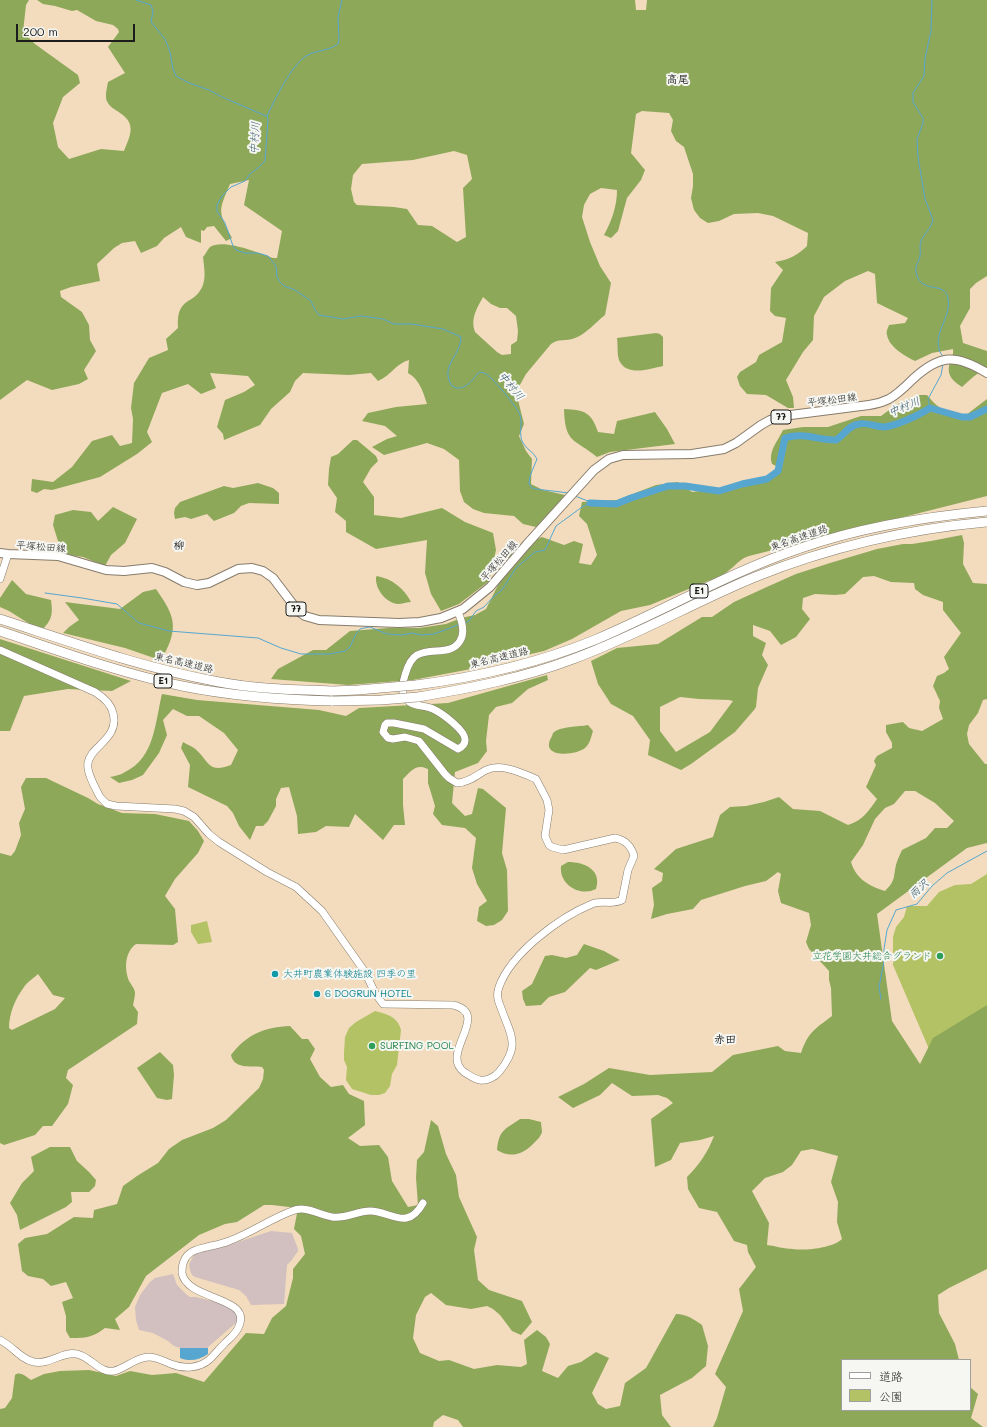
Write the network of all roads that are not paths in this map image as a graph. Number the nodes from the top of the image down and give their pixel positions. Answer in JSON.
{"nodes":[{"id":1,"x":987,"y":373,"type":"edge"},
{"id":2,"x":987,"y":511,"type":"edge"},
{"id":3,"x":987,"y":522,"type":"edge"},
{"id":4,"x":4,"y":553,"type":"edge"},
{"id":5,"x":0,"y":579,"type":"edge"},
{"id":6,"x":459,"y":613,"type":"junction"},
{"id":7,"x":0,"y":620,"type":"edge"},
{"id":8,"x":0,"y":631,"type":"edge"},
{"id":9,"x":0,"y":650,"type":"edge"},
{"id":10,"x":423,"y":1203,"type":"dead end"},
{"id":11,"x":0,"y":1340,"type":"edge"}],
"edges":[{"from":1,"to":6,"type":"main road","name":"平塚松田線","number":"77"},
{"from":2,"to":7,"type":"highway","name":"東名高速道路","number":"E1","bridge":true},
{"from":3,"to":8,"type":"highway","number":"E1","bridge":true},
{"from":4,"to":5,"type":"street"},
{"from":4,"to":6,"type":"main road","name":"平塚松田線","number":"77"},
{"from":6,"to":9,"type":"street"},
{"from":10,"to":11,"type":"street"}]}
